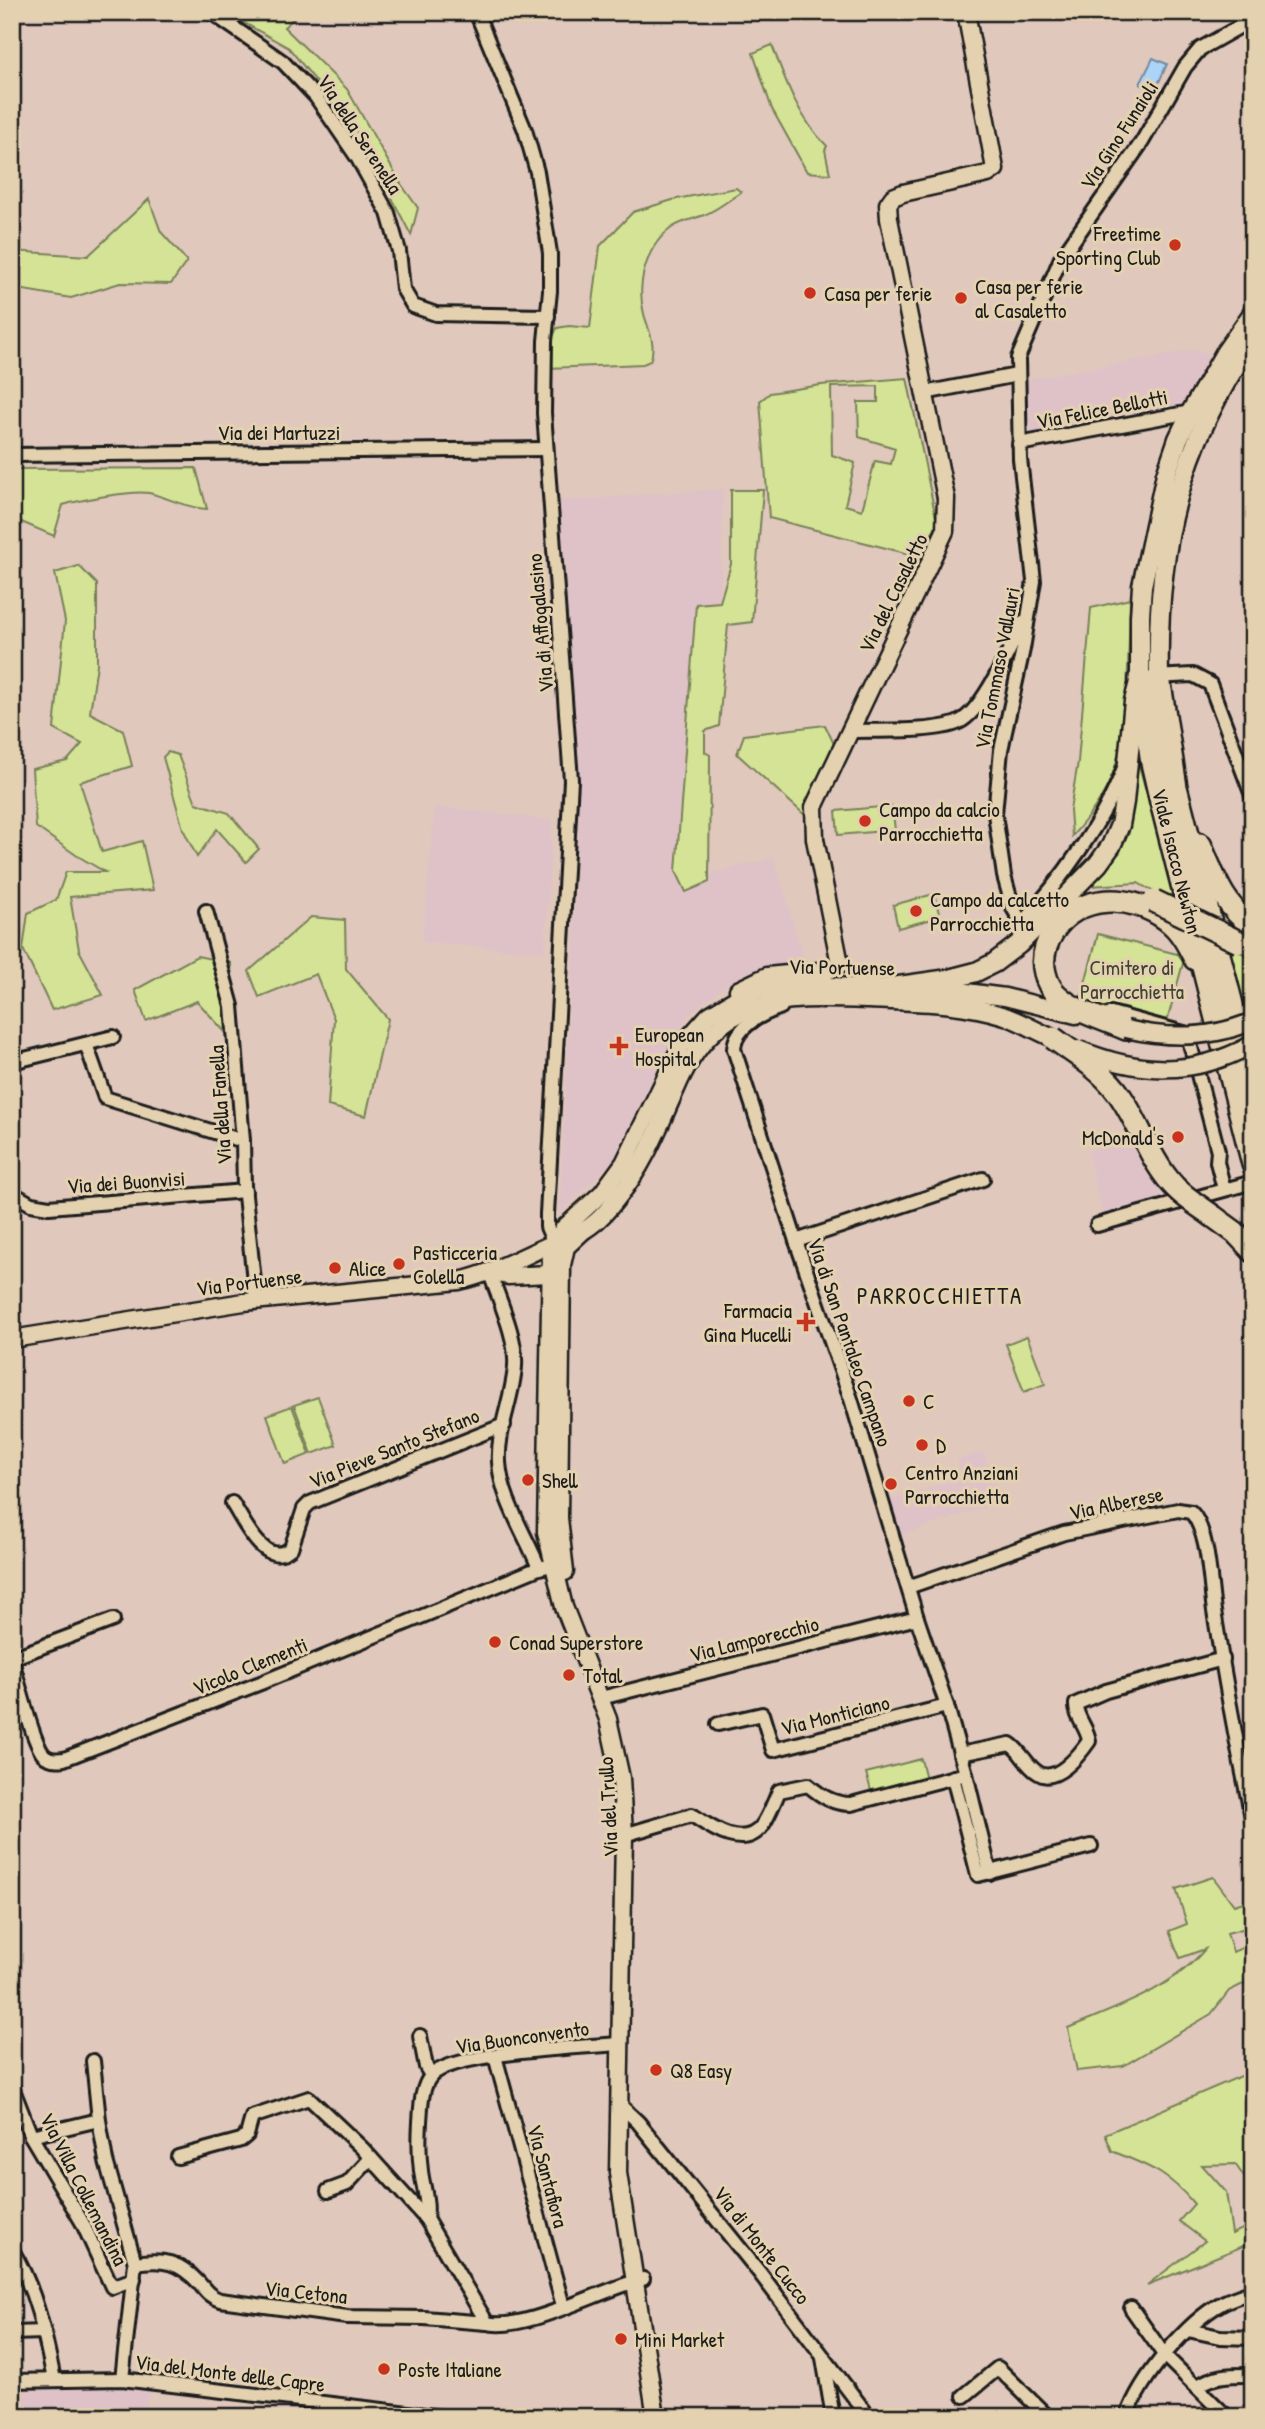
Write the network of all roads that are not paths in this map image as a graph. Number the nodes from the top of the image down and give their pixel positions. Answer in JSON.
{"nodes":[{"id":1,"x":211,"y":12,"type":"edge"},
{"id":2,"x":476,"y":12,"type":"edge"},
{"id":3,"x":966,"y":12,"type":"edge"},
{"id":4,"x":1253,"y":19,"type":"edge"},
{"id":5,"x":1253,"y":313,"type":"edge"},
{"id":6,"x":548,"y":316,"type":"junction"},
{"id":7,"x":1253,"y":339,"type":"edge"},
{"id":8,"x":1017,"y":375,"type":"junction"},
{"id":9,"x":924,"y":393,"type":"junction"},
{"id":10,"x":1191,"y":411,"type":"junction"},
{"id":11,"x":1019,"y":444,"type":"junction"},
{"id":12,"x":545,"y":449,"type":"junction"},
{"id":13,"x":12,"y":455,"type":"edge"},
{"id":14,"x":1028,"y":612,"type":"junction"},
{"id":15,"x":1149,"y":668,"type":"junction"},
{"id":16,"x":849,"y":730,"type":"junction"},
{"id":17,"x":1131,"y":747,"type":"junction"},
{"id":18,"x":1176,"y":787,"type":"junction"},
{"id":19,"x":1253,"y":798,"type":"edge"},
{"id":20,"x":1059,"y":904,"type":"junction"},
{"id":21,"x":206,"y":911,"type":"dead end"},
{"id":22,"x":1022,"y":923,"type":"junction"},
{"id":23,"x":1248,"y":939,"type":"edge"},
{"id":24,"x":1019,"y":943,"type":"junction"},
{"id":25,"x":1208,"y":982,"type":"junction"},
{"id":26,"x":885,"y":988,"type":"junction"},
{"id":27,"x":802,"y":998,"type":"junction"},
{"id":28,"x":972,"y":1000,"type":"junction"},
{"id":29,"x":1083,"y":1004,"type":"dead end"},
{"id":30,"x":720,"y":1007,"type":"junction"},
{"id":31,"x":1253,"y":1021,"type":"edge"},
{"id":32,"x":1126,"y":1029,"type":"junction"},
{"id":33,"x":113,"y":1037,"type":"dead end"},
{"id":34,"x":1053,"y":1038,"type":"junction"},
{"id":35,"x":86,"y":1044,"type":"junction"},
{"id":36,"x":1252,"y":1045,"type":"edge"},
{"id":37,"x":12,"y":1062,"type":"edge"},
{"id":38,"x":1253,"y":1086,"type":"edge"},
{"id":39,"x":243,"y":1140,"type":"junction"},
{"id":40,"x":1253,"y":1164,"type":"edge"},
{"id":41,"x":983,"y":1179,"type":"dead end"},
{"id":42,"x":1253,"y":1182,"type":"edge"},
{"id":43,"x":1224,"y":1189,"type":"junction"},
{"id":44,"x":245,"y":1191,"type":"junction"},
{"id":45,"x":12,"y":1194,"type":"edge"},
{"id":46,"x":1097,"y":1225,"type":"dead end"},
{"id":47,"x":582,"y":1232,"type":"junction"},
{"id":48,"x":796,"y":1241,"type":"junction"},
{"id":49,"x":554,"y":1242,"type":"junction"},
{"id":50,"x":1253,"y":1251,"type":"edge"},
{"id":51,"x":555,"y":1269,"type":"junction"},
{"id":52,"x":491,"y":1273,"type":"junction"},
{"id":53,"x":256,"y":1300,"type":"junction"},
{"id":54,"x":12,"y":1339,"type":"edge"},
{"id":55,"x":503,"y":1426,"type":"junction"},
{"id":56,"x":553,"y":1435,"type":"junction"},
{"id":57,"x":232,"y":1503,"type":"dead end"},
{"id":58,"x":546,"y":1532,"type":"junction"},
{"id":59,"x":527,"y":1541,"type":"junction"},
{"id":60,"x":552,"y":1566,"type":"junction"},
{"id":61,"x":908,"y":1587,"type":"junction"},
{"id":62,"x":917,"y":1618,"type":"junction"},
{"id":63,"x":114,"y":1620,"type":"dead end"},
{"id":64,"x":12,"y":1659,"type":"edge"},
{"id":65,"x":1223,"y":1659,"type":"junction"},
{"id":66,"x":605,"y":1697,"type":"junction"},
{"id":67,"x":947,"y":1706,"type":"junction"},
{"id":68,"x":718,"y":1724,"type":"dead end"},
{"id":69,"x":960,"y":1754,"type":"junction"},
{"id":70,"x":960,"y":1775,"type":"junction"},
{"id":71,"x":1253,"y":1822,"type":"edge"},
{"id":72,"x":628,"y":1834,"type":"junction"},
{"id":73,"x":1091,"y":1846,"type":"dead end"},
{"id":74,"x":625,"y":1968,"type":"junction"},
{"id":75,"x":420,"y":2036,"type":"dead end"},
{"id":76,"x":620,"y":2045,"type":"junction"},
{"id":77,"x":495,"y":2056,"type":"junction"},
{"id":78,"x":93,"y":2061,"type":"dead end"},
{"id":79,"x":431,"y":2075,"type":"junction"},
{"id":80,"x":12,"y":2087,"type":"edge"},
{"id":81,"x":624,"y":2108,"type":"junction"},
{"id":82,"x":99,"y":2120,"type":"junction"},
{"id":83,"x":31,"y":2136,"type":"junction"},
{"id":84,"x":178,"y":2157,"type":"dead end"},
{"id":85,"x":371,"y":2158,"type":"junction"},
{"id":86,"x":327,"y":2191,"type":"dead end"},
{"id":87,"x":426,"y":2218,"type":"junction"},
{"id":88,"x":12,"y":2250,"type":"edge"},
{"id":89,"x":135,"y":2263,"type":"junction"},
{"id":90,"x":134,"y":2279,"type":"junction"},
{"id":91,"x":638,"y":2280,"type":"junction"},
{"id":92,"x":1253,"y":2291,"type":"edge"},
{"id":93,"x":564,"y":2306,"type":"junction"},
{"id":94,"x":1131,"y":2308,"type":"dead end"},
{"id":95,"x":488,"y":2323,"type":"junction"},
{"id":96,"x":1188,"y":2330,"type":"junction"},
{"id":97,"x":44,"y":2332,"type":"junction"},
{"id":98,"x":12,"y":2333,"type":"edge"},
{"id":99,"x":1253,"y":2337,"type":"edge"},
{"id":100,"x":823,"y":2355,"type":"junction"},
{"id":101,"x":1165,"y":2356,"type":"junction"},
{"id":102,"x":1253,"y":2375,"type":"edge"},
{"id":103,"x":122,"y":2379,"type":"junction"},
{"id":104,"x":54,"y":2380,"type":"junction"},
{"id":105,"x":12,"y":2381,"type":"edge"},
{"id":106,"x":1198,"y":2386,"type":"junction"},
{"id":107,"x":964,"y":2396,"type":"dead end"},
{"id":108,"x":330,"y":2411,"type":"edge"},
{"id":109,"x":442,"y":2417,"type":"edge"},
{"id":110,"x":656,"y":2417,"type":"edge"},
{"id":111,"x":666,"y":2417,"type":"edge"},
{"id":112,"x":833,"y":2417,"type":"edge"},
{"id":113,"x":869,"y":2417,"type":"edge"},
{"id":114,"x":1048,"y":2417,"type":"edge"},
{"id":115,"x":1126,"y":2417,"type":"edge"},
{"id":116,"x":1227,"y":2417,"type":"edge"}],
"edges":[{"from":1,"to":6,"type":"street","name":"Via della Serenella"},
{"from":2,"to":6,"type":"street","name":"Via di Affogalasino"},
{"from":3,"to":9,"type":"street","name":"Via del Casaletto"},
{"from":4,"to":8,"type":"street","name":"Via Gino Funaioli"},
{"from":5,"to":10,"type":"main road","name":"Viale Isacco Newton"},
{"from":6,"to":12,"type":"street","name":"Via di Affogalasino"},
{"from":7,"to":15,"type":"main road","name":"Viale Isacco Newton"},
{"from":8,"to":9,"type":"street"},
{"from":8,"to":11,"type":"street","name":"Via Tommaso Vallauri"},
{"from":9,"to":16,"type":"street","name":"Via del Casaletto"},
{"from":10,"to":11,"type":"street","name":"Via Felice Bellotti"},
{"from":10,"to":15,"type":"main road","name":"Viale Isacco Newton"},
{"from":11,"to":14,"type":"street","name":"Via Tommaso Vallauri"},
{"from":12,"to":13,"type":"street","name":"Via dei Martuzzi"},
{"from":12,"to":49,"type":"street","name":"Via di Affogalasino"},
{"from":14,"to":16,"type":"street"},
{"from":14,"to":22,"type":"street","name":"Via Tommaso Vallauri"},
{"from":15,"to":17,"type":"main road"},
{"from":15,"to":18,"type":"highway","name":"Viale Isacco Newton"},
{"from":15,"to":19,"type":"street"},
{"from":15,"to":25,"type":"highway","name":"Viale Isacco Newton"},
{"from":16,"to":30,"type":"street","name":"Via del Casaletto"},
{"from":17,"to":20,"type":"main road"},
{"from":17,"to":22,"type":"street"},
{"from":18,"to":23,"type":"highway"},
{"from":18,"to":38,"type":"highway","name":"Viale Isacco Newton"},
{"from":20,"to":23,"type":"highway","bridge":true},
{"from":20,"to":24,"type":"main road"},
{"from":21,"to":39,"type":"street","name":"Via della Fanella"},
{"from":22,"to":24,"type":"street"},
{"from":24,"to":26,"type":"main road"},
{"from":25,"to":32,"type":"highway"},
{"from":25,"to":40,"type":"highway","name":"Viale Isacco Newton"},
{"from":26,"to":28,"type":"street","name":"Via Portuense"},
{"from":26,"to":30,"type":"street","name":"Via Portuense"},
{"from":27,"to":28,"type":"street","name":"Via Portuense"},
{"from":27,"to":47,"type":"street","name":"Via Portuense"},
{"from":27,"to":48,"type":"street","name":"Via di San Pantaleo Campano"},
{"from":28,"to":32,"type":"street","name":"Via Portuense"},
{"from":28,"to":34,"type":"street","name":"Via Portuense"},
{"from":29,"to":43,"type":"street"},
{"from":30,"to":49,"type":"street","name":"Via Portuense"},
{"from":31,"to":32,"type":"street","name":"Via Portuense","bridge":true},
{"from":33,"to":35,"type":"street"},
{"from":34,"to":36,"type":"street","name":"Via Portuense","bridge":true},
{"from":34,"to":50,"type":"highway","bridge":true},
{"from":35,"to":37,"type":"street"},
{"from":35,"to":39,"type":"street"},
{"from":39,"to":44,"type":"street","name":"Via della Fanella"},
{"from":41,"to":48,"type":"street"},
{"from":42,"to":43,"type":"street"},
{"from":43,"to":46,"type":"street"},
{"from":44,"to":45,"type":"street","name":"Via dei Buonvisi"},
{"from":44,"to":53,"type":"street","name":"Via della Fanella"},
{"from":47,"to":49,"type":"street","name":"Via Portuense"},
{"from":47,"to":51,"type":"street","name":"Via del Trullo"},
{"from":48,"to":61,"type":"street","name":"Via di San Pantaleo Campano"},
{"from":49,"to":51,"type":"street","name":"Via del Trullo"},
{"from":49,"to":52,"type":"street","name":"Via Portuense"},
{"from":51,"to":52,"type":"street","name":"Via Portuense"},
{"from":51,"to":56,"type":"street","name":"Via del Trullo"},
{"from":52,"to":53,"type":"street","name":"Via Portuense"},
{"from":52,"to":55,"type":"street","name":"Via del Trullo"},
{"from":53,"to":54,"type":"street","name":"Via Portuense"},
{"from":55,"to":57,"type":"street","name":"Via Pieve Santo Stefano"},
{"from":55,"to":59,"type":"street","name":"Via del Trullo"},
{"from":56,"to":58,"type":"street","name":"Via del Trullo"},
{"from":56,"to":60,"type":"street","name":"Via del Trullo"},
{"from":58,"to":59,"type":"street"},
{"from":58,"to":60,"type":"street","name":"Via del Trullo"},
{"from":59,"to":60,"type":"street","name":"Via del Trullo"},
{"from":60,"to":64,"type":"street","name":"Vicolo Clementi"},
{"from":60,"to":66,"type":"street","name":"Via del Trullo"},
{"from":61,"to":62,"type":"street","name":"Via di San Pantaleo Campano"},
{"from":61,"to":65,"type":"street","name":"Via Alberese"},
{"from":62,"to":66,"type":"street","name":"Via Lamporecchio"},
{"from":62,"to":67,"type":"street","name":"Via di San Pantaleo Campano"},
{"from":63,"to":64,"type":"street","name":"Vicolo Clementi"},
{"from":65,"to":69,"type":"street"},
{"from":65,"to":71,"type":"street","name":"Via Alberese"},
{"from":66,"to":72,"type":"street","name":"Via del Trullo"},
{"from":67,"to":68,"type":"street","name":"Via Monticiano"},
{"from":67,"to":69,"type":"street","name":"Via di San Pantaleo Campano"},
{"from":69,"to":70,"type":"street","name":"Via di San Pantaleo Campano"},
{"from":70,"to":72,"type":"street"},
{"from":70,"to":73,"type":"street","name":"Via di San Pantaleo Campano"},
{"from":72,"to":74,"type":"street","name":"Via del Trullo"},
{"from":74,"to":76,"type":"street","name":"Via del Trullo"},
{"from":74,"to":81,"type":"street","name":"Via del Trullo"},
{"from":75,"to":79,"type":"street","name":"Via Buonconvento"},
{"from":76,"to":77,"type":"street","name":"Via Buonconvento"},
{"from":76,"to":81,"type":"street","name":"Via del Trullo"},
{"from":77,"to":79,"type":"street","name":"Via Buonconvento"},
{"from":77,"to":93,"type":"street","name":"Via Santafiora"},
{"from":78,"to":82,"type":"street"},
{"from":79,"to":87,"type":"street","name":"Via Buonconvento"},
{"from":80,"to":83,"type":"street","name":"Via Villa Collemandina"},
{"from":81,"to":91,"type":"street","name":"Via del Trullo"},
{"from":81,"to":100,"type":"street","name":"Via di Monte Cucco"},
{"from":82,"to":83,"type":"street"},
{"from":82,"to":89,"type":"street"},
{"from":83,"to":90,"type":"street","name":"Via Villa Collemandina"},
{"from":84,"to":85,"type":"street"},
{"from":85,"to":86,"type":"street"},
{"from":85,"to":87,"type":"street"},
{"from":87,"to":95,"type":"street"},
{"from":88,"to":97,"type":"street"},
{"from":89,"to":90,"type":"street"},
{"from":89,"to":95,"type":"street","name":"Via Cetona"},
{"from":90,"to":103,"type":"street"},
{"from":91,"to":93,"type":"street","name":"Via Cetona"},
{"from":91,"to":110,"type":"street","name":"Via del Trullo"},
{"from":91,"to":111,"type":"street","name":"Via del Trullo"},
{"from":92,"to":96,"type":"street"},
{"from":93,"to":95,"type":"street","name":"Via Cetona"},
{"from":94,"to":101,"type":"street"},
{"from":96,"to":99,"type":"street"},
{"from":96,"to":101,"type":"street"},
{"from":97,"to":98,"type":"street"},
{"from":97,"to":104,"type":"street"},
{"from":100,"to":112,"type":"street"},
{"from":100,"to":113,"type":"street","name":"Via di Monte Cucco"},
{"from":101,"to":106,"type":"street"},
{"from":101,"to":115,"type":"street"},
{"from":102,"to":106,"type":"street"},
{"from":103,"to":104,"type":"street","name":"Via del Monte delle Capre"},
{"from":103,"to":108,"type":"street","name":"Via del Monte delle Capre"},
{"from":104,"to":105,"type":"street","name":"Via del Monte delle Capre"},
{"from":106,"to":116,"type":"street"},
{"from":107,"to":114,"type":"street"},
{"from":108,"to":109,"type":"street","name":"Via del Monte delle Capre"}]}
